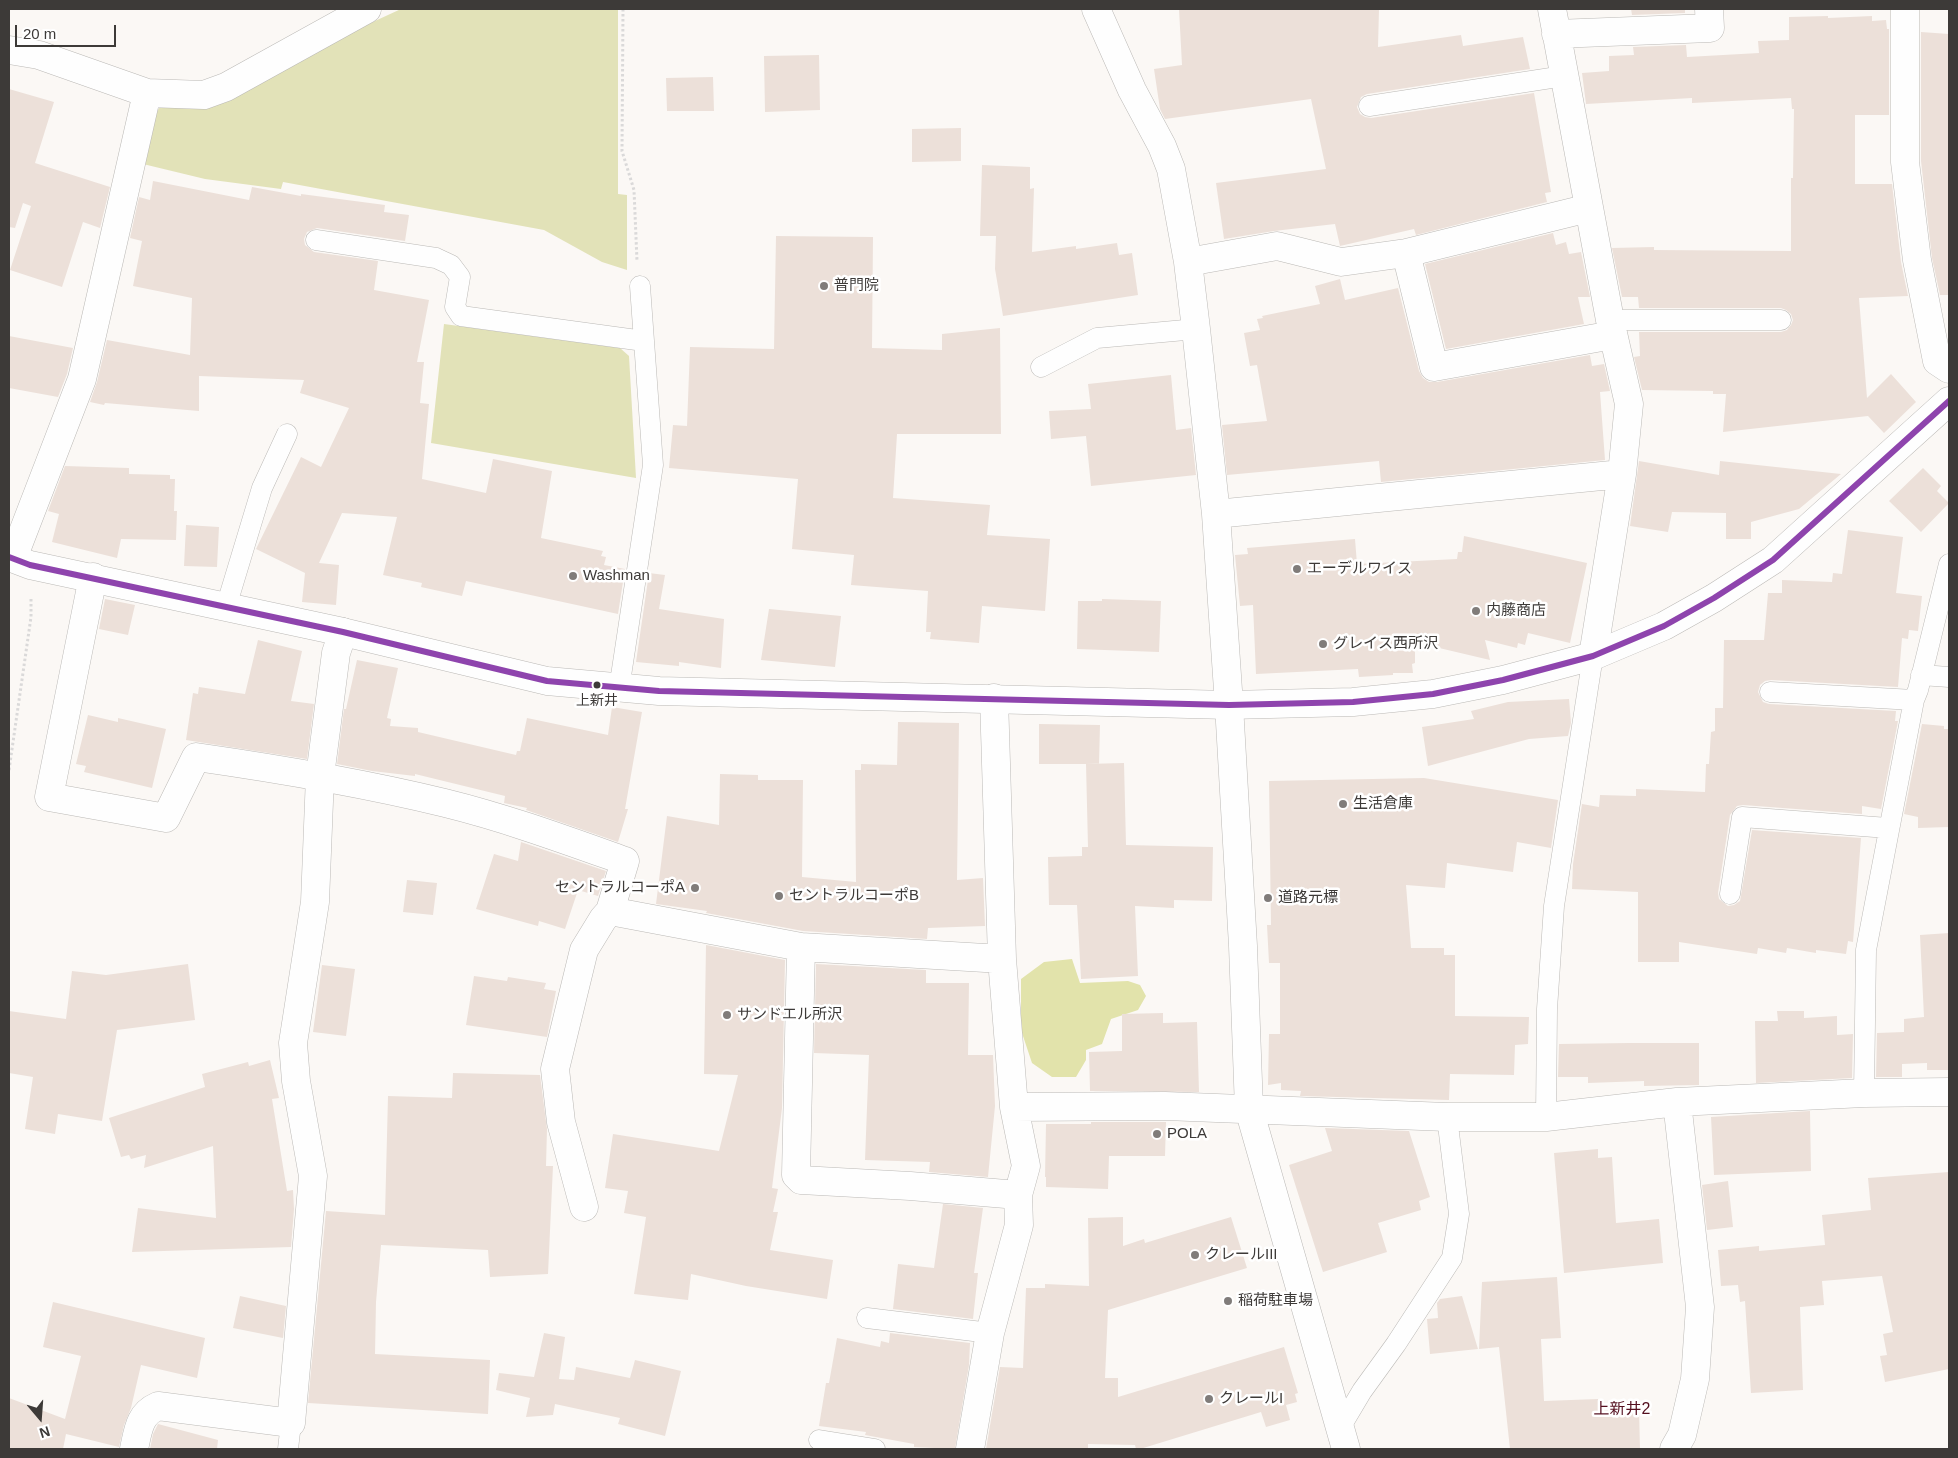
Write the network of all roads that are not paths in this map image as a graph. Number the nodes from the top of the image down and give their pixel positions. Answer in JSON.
{"nodes":[{"id":1,"x":367,"y":9,"type":"edge"},
{"id":2,"x":1096,"y":9,"type":"edge"},
{"id":3,"x":1709,"y":9,"type":"edge"},
{"id":4,"x":1905,"y":9,"type":"edge"},
{"id":5,"x":1554,"y":21,"type":"edge"},
{"id":6,"x":9,"y":50,"type":"edge"},
{"id":7,"x":1564,"y":76,"type":"junction"},
{"id":8,"x":147,"y":92,"type":"junction"},
{"id":9,"x":1369,"y":106,"type":"dead end"},
{"id":10,"x":1588,"y":208,"type":"junction"},
{"id":11,"x":316,"y":240,"type":"dead end"},
{"id":12,"x":1406,"y":253,"type":"junction"},
{"id":13,"x":1188,"y":262,"type":"junction"},
{"id":14,"x":640,"y":286,"type":"road end"},
{"id":15,"x":1781,"y":320,"type":"dead end"},
{"id":16,"x":1196,"y":328,"type":"junction"},
{"id":17,"x":1612,"y":328,"type":"junction"},
{"id":18,"x":644,"y":340,"type":"junction"},
{"id":19,"x":1041,"y":367,"type":"dead end"},
{"id":20,"x":1949,"y":369,"type":"edge"},
{"id":21,"x":1949,"y":401,"type":"edge"},
{"id":22,"x":287,"y":434,"type":"dead end"},
{"id":23,"x":1622,"y":474,"type":"junction"},
{"id":24,"x":1216,"y":514,"type":"junction"},
{"id":25,"x":17,"y":560,"type":"edge"},
{"id":26,"x":1949,"y":564,"type":"edge"},
{"id":27,"x":93,"y":577,"type":"junction"},
{"id":28,"x":226,"y":607,"type":"junction"},
{"id":29,"x":343,"y":632,"type":"junction"},
{"id":30,"x":1593,"y":656,"type":"junction"},
{"id":31,"x":1921,"y":675,"type":"junction"},
{"id":32,"x":1949,"y":677,"type":"edge"},
{"id":33,"x":619,"y":688,"type":"junction"},
{"id":34,"x":1770,"y":692,"type":"dead end"},
{"id":35,"x":994,"y":698,"type":"junction"},
{"id":36,"x":1914,"y":700,"type":"junction"},
{"id":37,"x":1229,"y":705,"type":"junction"},
{"id":38,"x":320,"y":776,"type":"junction"},
{"id":39,"x":1888,"y":828,"type":"junction"},
{"id":40,"x":1730,"y":894,"type":"dead end"},
{"id":41,"x":610,"y":911,"type":"junction"},
{"id":42,"x":801,"y":947,"type":"junction"},
{"id":43,"x":1002,"y":959,"type":"junction"},
{"id":44,"x":1949,"y":1092,"type":"edge"},
{"id":45,"x":1864,"y":1093,"type":"junction"},
{"id":46,"x":1677,"y":1102,"type":"junction"},
{"id":47,"x":1014,"y":1107,"type":"junction"},
{"id":48,"x":1249,"y":1109,"type":"junction"},
{"id":49,"x":1447,"y":1117,"type":"junction"},
{"id":50,"x":1546,"y":1117,"type":"junction"},
{"id":51,"x":1018,"y":1195,"type":"junction"},
{"id":52,"x":584,"y":1207,"type":"dead end"},
{"id":53,"x":867,"y":1318,"type":"dead end"},
{"id":54,"x":990,"y":1333,"type":"junction"},
{"id":55,"x":290,"y":1436,"type":"edge"},
{"id":56,"x":1343,"y":1439,"type":"edge"},
{"id":57,"x":819,"y":1440,"type":"dead end"},
{"id":58,"x":134,"y":1449,"type":"edge"},
{"id":59,"x":875,"y":1449,"type":"edge"},
{"id":60,"x":970,"y":1449,"type":"edge"},
{"id":61,"x":1674,"y":1449,"type":"edge"}],
"edges":[{"from":1,"to":8,"type":"main road"},
{"from":2,"to":13,"type":"main road"},
{"from":3,"to":5,"type":"main road"},
{"from":4,"to":20,"type":"main road"},
{"from":5,"to":7,"type":"main road"},
{"from":6,"to":8,"type":"main road"},
{"from":7,"to":9,"type":"lane"},
{"from":7,"to":10,"type":"main road"},
{"from":8,"to":25,"type":"main road"},
{"from":10,"to":12,"type":"main road"},
{"from":10,"to":17,"type":"main road"},
{"from":11,"to":18,"type":"lane"},
{"from":12,"to":13,"type":"main road"},
{"from":12,"to":17,"type":"main road"},
{"from":13,"to":16,"type":"main road"},
{"from":14,"to":18,"type":"lane"},
{"from":15,"to":17,"type":"lane"},
{"from":16,"to":19,"type":"lane"},
{"from":16,"to":24,"type":"main road"},
{"from":17,"to":23,"type":"main road"},
{"from":18,"to":33,"type":"lane"},
{"from":21,"to":30,"type":"main road"},
{"from":22,"to":28,"type":"lane"},
{"from":23,"to":24,"type":"main road"},
{"from":23,"to":30,"type":"main road"},
{"from":24,"to":37,"type":"main road"},
{"from":25,"to":27,"type":"main road"},
{"from":26,"to":31,"type":"lane"},
{"from":27,"to":28,"type":"main road"},
{"from":27,"to":38,"type":"main road"},
{"from":28,"to":29,"type":"main road"},
{"from":29,"to":33,"type":"main road"},
{"from":29,"to":38,"type":"main road"},
{"from":30,"to":37,"type":"main road"},
{"from":30,"to":50,"type":"lane"},
{"from":31,"to":32,"type":"lane"},
{"from":31,"to":36,"type":"lane"},
{"from":33,"to":35,"type":"main road"},
{"from":34,"to":36,"type":"lane"},
{"from":35,"to":37,"type":"main road"},
{"from":35,"to":43,"type":"main road"},
{"from":36,"to":39,"type":"lane"},
{"from":37,"to":48,"type":"main road"},
{"from":38,"to":41,"type":"main road"},
{"from":38,"to":55,"type":"main road"},
{"from":39,"to":40,"type":"lane"},
{"from":39,"to":45,"type":"lane"},
{"from":41,"to":42,"type":"main road"},
{"from":41,"to":52,"type":"main road"},
{"from":42,"to":43,"type":"main road"},
{"from":42,"to":51,"type":"main road"},
{"from":43,"to":47,"type":"main road"},
{"from":44,"to":45,"type":"main road"},
{"from":45,"to":46,"type":"main road"},
{"from":46,"to":50,"type":"main road"},
{"from":46,"to":61,"type":"main road"},
{"from":47,"to":48,"type":"main road"},
{"from":47,"to":51,"type":"main road"},
{"from":48,"to":49,"type":"main road"},
{"from":48,"to":56,"type":"main road"},
{"from":49,"to":50,"type":"main road"},
{"from":49,"to":56,"type":"lane"},
{"from":51,"to":54,"type":"main road"},
{"from":53,"to":54,"type":"lane"},
{"from":54,"to":60,"type":"main road"},
{"from":55,"to":58,"type":"main road"},
{"from":57,"to":59,"type":"lane"}]}
